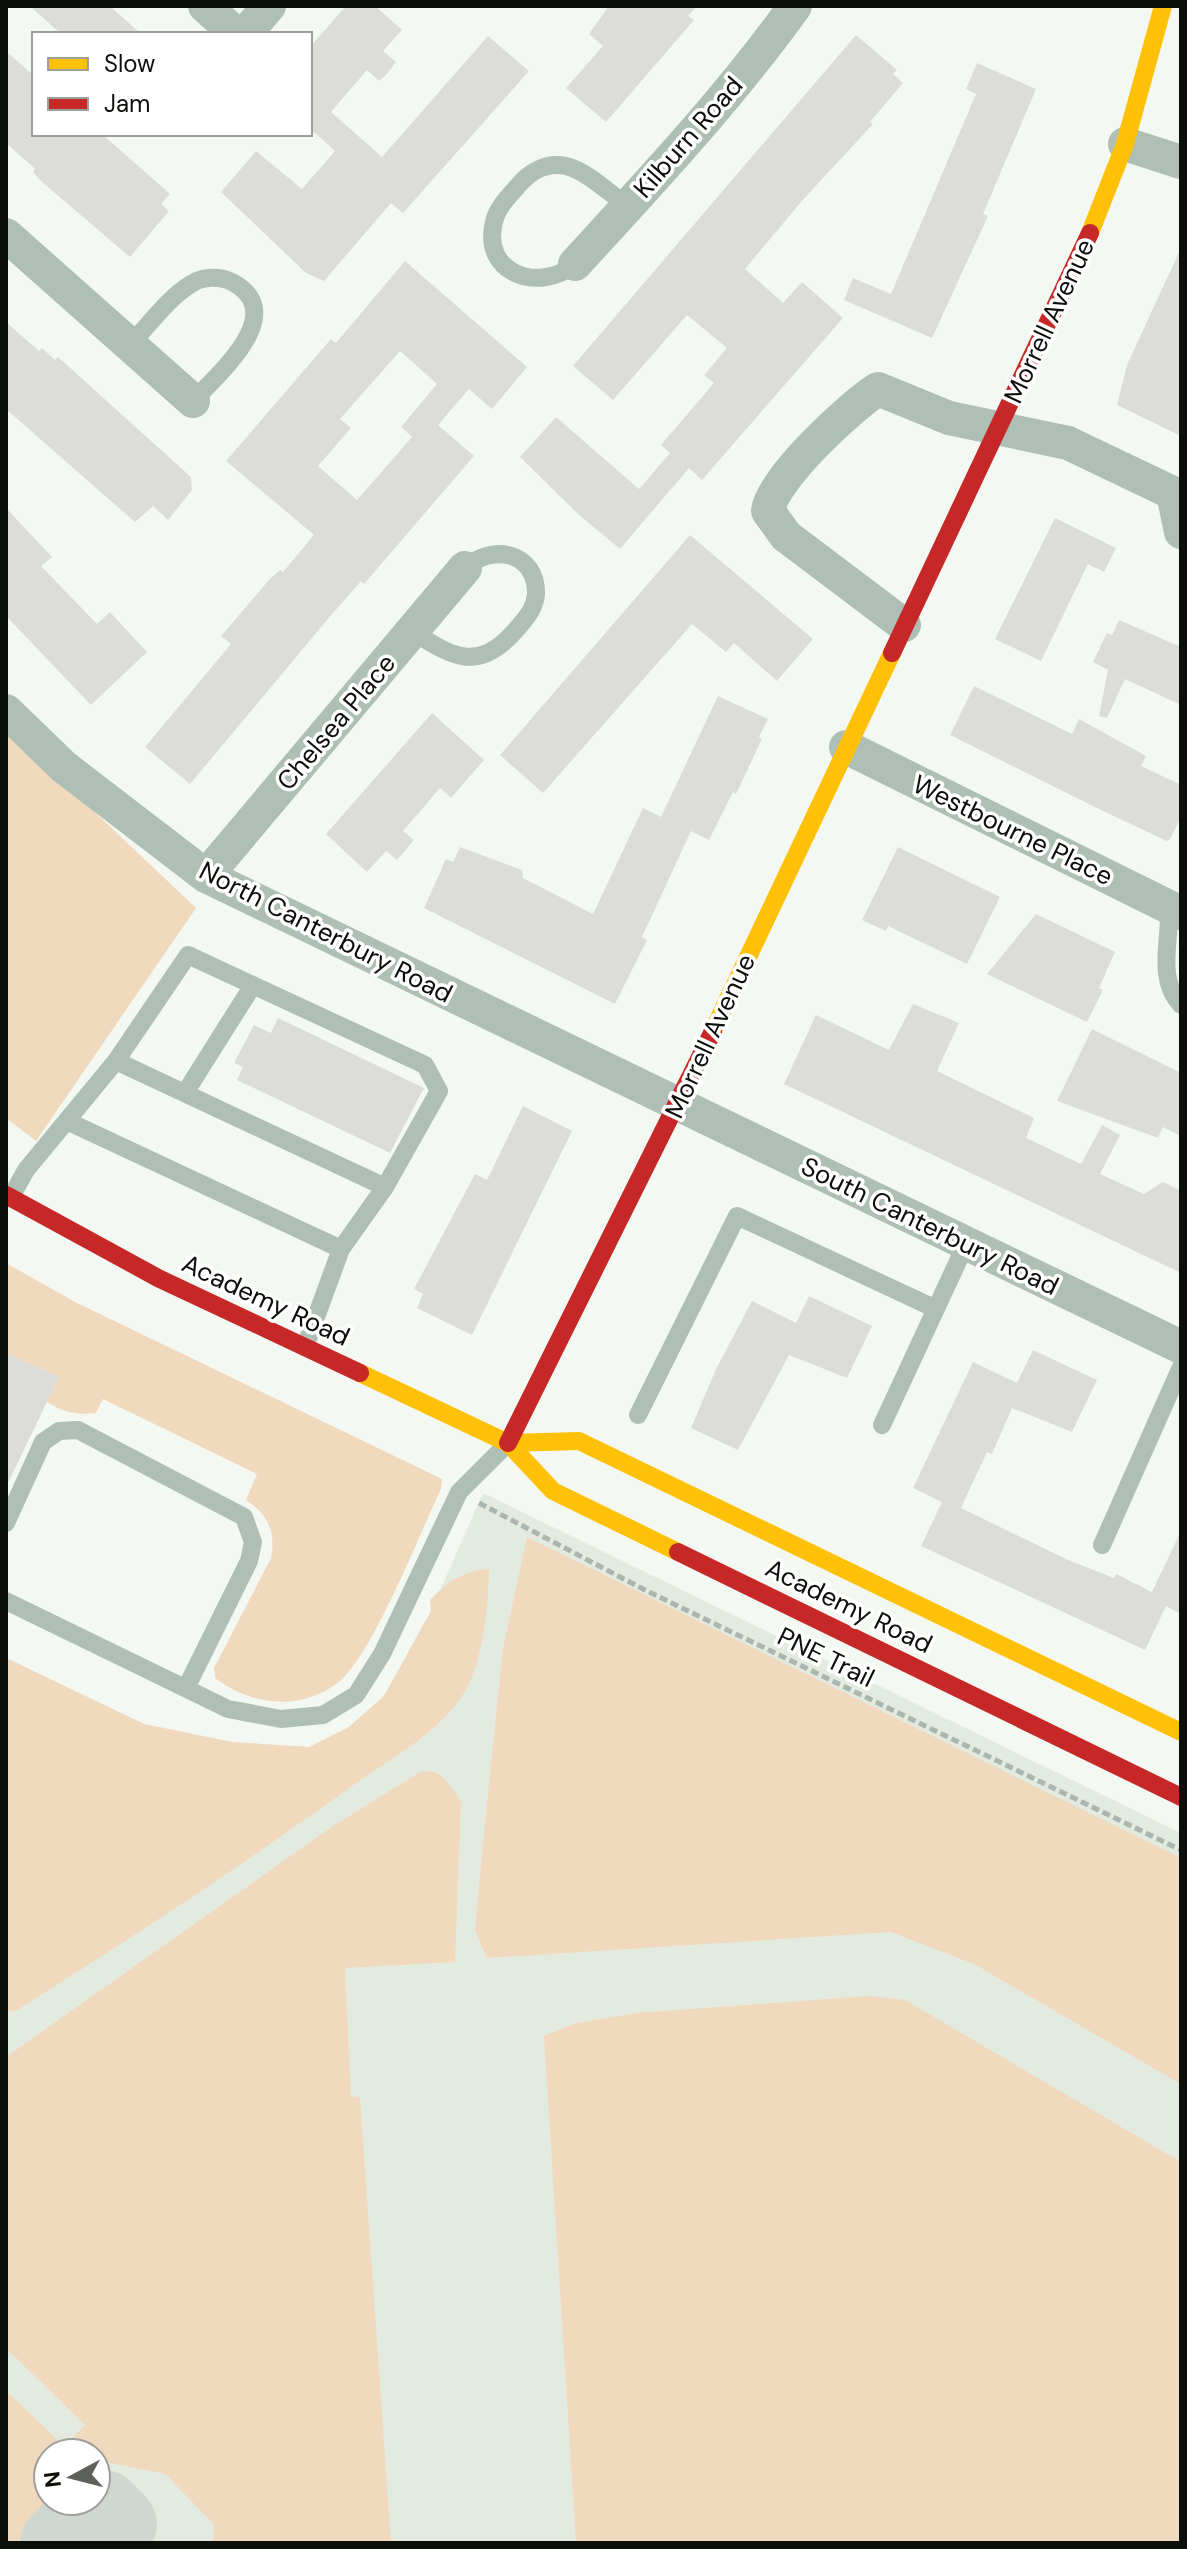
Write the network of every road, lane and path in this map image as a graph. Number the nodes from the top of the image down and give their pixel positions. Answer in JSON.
{"nodes":[{"id":1,"x":205,"y":6,"type":"edge"},
{"id":2,"x":269,"y":6,"type":"edge"},
{"id":3,"x":795,"y":6,"type":"edge"},
{"id":4,"x":1163,"y":6,"type":"edge"},
{"id":5,"x":234,"y":32,"type":"edge"},
{"id":6,"x":247,"y":32,"type":"edge"},
{"id":7,"x":1125,"y":144,"type":"junction"},
{"id":8,"x":1181,"y":162,"type":"edge"},
{"id":9,"x":628,"y":206,"type":"junction"},
{"id":10,"x":6,"y":235,"type":"edge"},
{"id":11,"x":575,"y":264,"type":"joint"},
{"id":12,"x":130,"y":345,"type":"junction"},
{"id":13,"x":193,"y":401,"type":"joint"},
{"id":14,"x":1000,"y":427,"type":"junction"},
{"id":15,"x":1177,"y":495,"type":"edge"},
{"id":16,"x":1181,"y":532,"type":"edge"},
{"id":17,"x":465,"y":568,"type":"joint"},
{"id":18,"x":904,"y":625,"type":"junction"},
{"id":19,"x":412,"y":631,"type":"junction"},
{"id":20,"x":6,"y":711,"type":"edge"},
{"id":21,"x":846,"y":747,"type":"junction"},
{"id":22,"x":206,"y":876,"type":"junction"},
{"id":23,"x":1175,"y":910,"type":"edge"},
{"id":24,"x":253,"y":985,"type":"junction"},
{"id":25,"x":1181,"y":1005,"type":"edge"},
{"id":26,"x":116,"y":1061,"type":"junction"},
{"id":27,"x":185,"y":1093,"type":"junction"},
{"id":28,"x":678,"y":1105,"type":"junction"},
{"id":29,"x":69,"y":1122,"type":"junction"},
{"id":30,"x":385,"y":1187,"type":"junction"},
{"id":31,"x":8,"y":1196,"type":"edge"},
{"id":32,"x":966,"y":1244,"type":"junction"},
{"id":33,"x":341,"y":1249,"type":"junction"},
{"id":34,"x":936,"y":1309,"type":"junction"},
{"id":35,"x":305,"y":1347,"type":"junction"},
{"id":36,"x":1181,"y":1347,"type":"edge"},
{"id":37,"x":1181,"y":1367,"type":"edge"},
{"id":38,"x":638,"y":1415,"type":"dead end"},
{"id":39,"x":882,"y":1425,"type":"dead end"},
{"id":40,"x":508,"y":1443,"type":"junction"},
{"id":41,"x":459,"y":1492,"type":"junction"},
{"id":42,"x":6,"y":1523,"type":"edge"},
{"id":43,"x":1102,"y":1545,"type":"dead end"},
{"id":44,"x":6,"y":1601,"type":"edge"},
{"id":45,"x":186,"y":1688,"type":"junction"},
{"id":46,"x":1181,"y":1732,"type":"edge"},
{"id":47,"x":1181,"y":1797,"type":"edge"},
{"id":48,"x":1181,"y":1850,"type":"edge"}],
"edges":[{"from":1,"to":5,"type":"street"},
{"from":2,"to":6,"type":"street"},
{"from":3,"to":9,"type":"street","name":"Kilburn Road"},
{"from":4,"to":7,"type":"main road","name":"Morrell Avenue"},
{"from":7,"to":8,"type":"street"},
{"from":7,"to":14,"type":"main road","name":"Morrell Avenue"},
{"from":9,"to":11,"type":"street","name":"Kilburn Road"},
{"from":9,"to":11,"type":"lane"},
{"from":10,"to":12,"type":"street"},
{"from":12,"to":13,"type":"street"},
{"from":12,"to":13,"type":"lane"},
{"from":14,"to":15,"type":"street"},
{"from":14,"to":18,"type":"main road","name":"Morrell Avenue"},
{"from":14,"to":18,"type":"street"},
{"from":15,"to":16,"type":"street"},
{"from":17,"to":19,"type":"street","name":"Chelsea Place"},
{"from":17,"to":19,"type":"lane"},
{"from":18,"to":21,"type":"main road","name":"Morrell Avenue"},
{"from":19,"to":22,"type":"street","name":"Chelsea Place"},
{"from":20,"to":22,"type":"street","name":"North Canterbury Road"},
{"from":21,"to":23,"type":"street","name":"Westbourne Place"},
{"from":21,"to":28,"type":"main road","name":"Morrell Avenue"},
{"from":22,"to":28,"type":"street","name":"North Canterbury Road"},
{"from":23,"to":25,"type":"lane"},
{"from":24,"to":26,"type":"lane"},
{"from":24,"to":27,"type":"lane"},
{"from":24,"to":30,"type":"lane"},
{"from":26,"to":27,"type":"lane"},
{"from":26,"to":29,"type":"lane"},
{"from":27,"to":30,"type":"lane"},
{"from":28,"to":32,"type":"street","name":"South Canterbury Road"},
{"from":28,"to":40,"type":"main road","name":"Morrell Avenue"},
{"from":29,"to":31,"type":"lane"},
{"from":29,"to":33,"type":"lane"},
{"from":30,"to":33,"type":"lane"},
{"from":31,"to":35,"type":"main road","name":"Academy Road"},
{"from":32,"to":34,"type":"lane"},
{"from":32,"to":36,"type":"street","name":"South Canterbury Road"},
{"from":33,"to":35,"type":"lane"},
{"from":34,"to":38,"type":"lane"},
{"from":34,"to":39,"type":"lane"},
{"from":35,"to":40,"type":"main road","name":"Academy Road"},
{"from":37,"to":43,"type":"lane"},
{"from":40,"to":41,"type":"lane"},
{"from":40,"to":46,"type":"main road","name":"Academy Road"},
{"from":40,"to":47,"type":"main road","name":"Academy Road"},
{"from":41,"to":45,"type":"lane"},
{"from":41,"to":48,"type":"path","name":"PNE Trail"},
{"from":42,"to":45,"type":"lane"},
{"from":44,"to":45,"type":"lane"}]}
